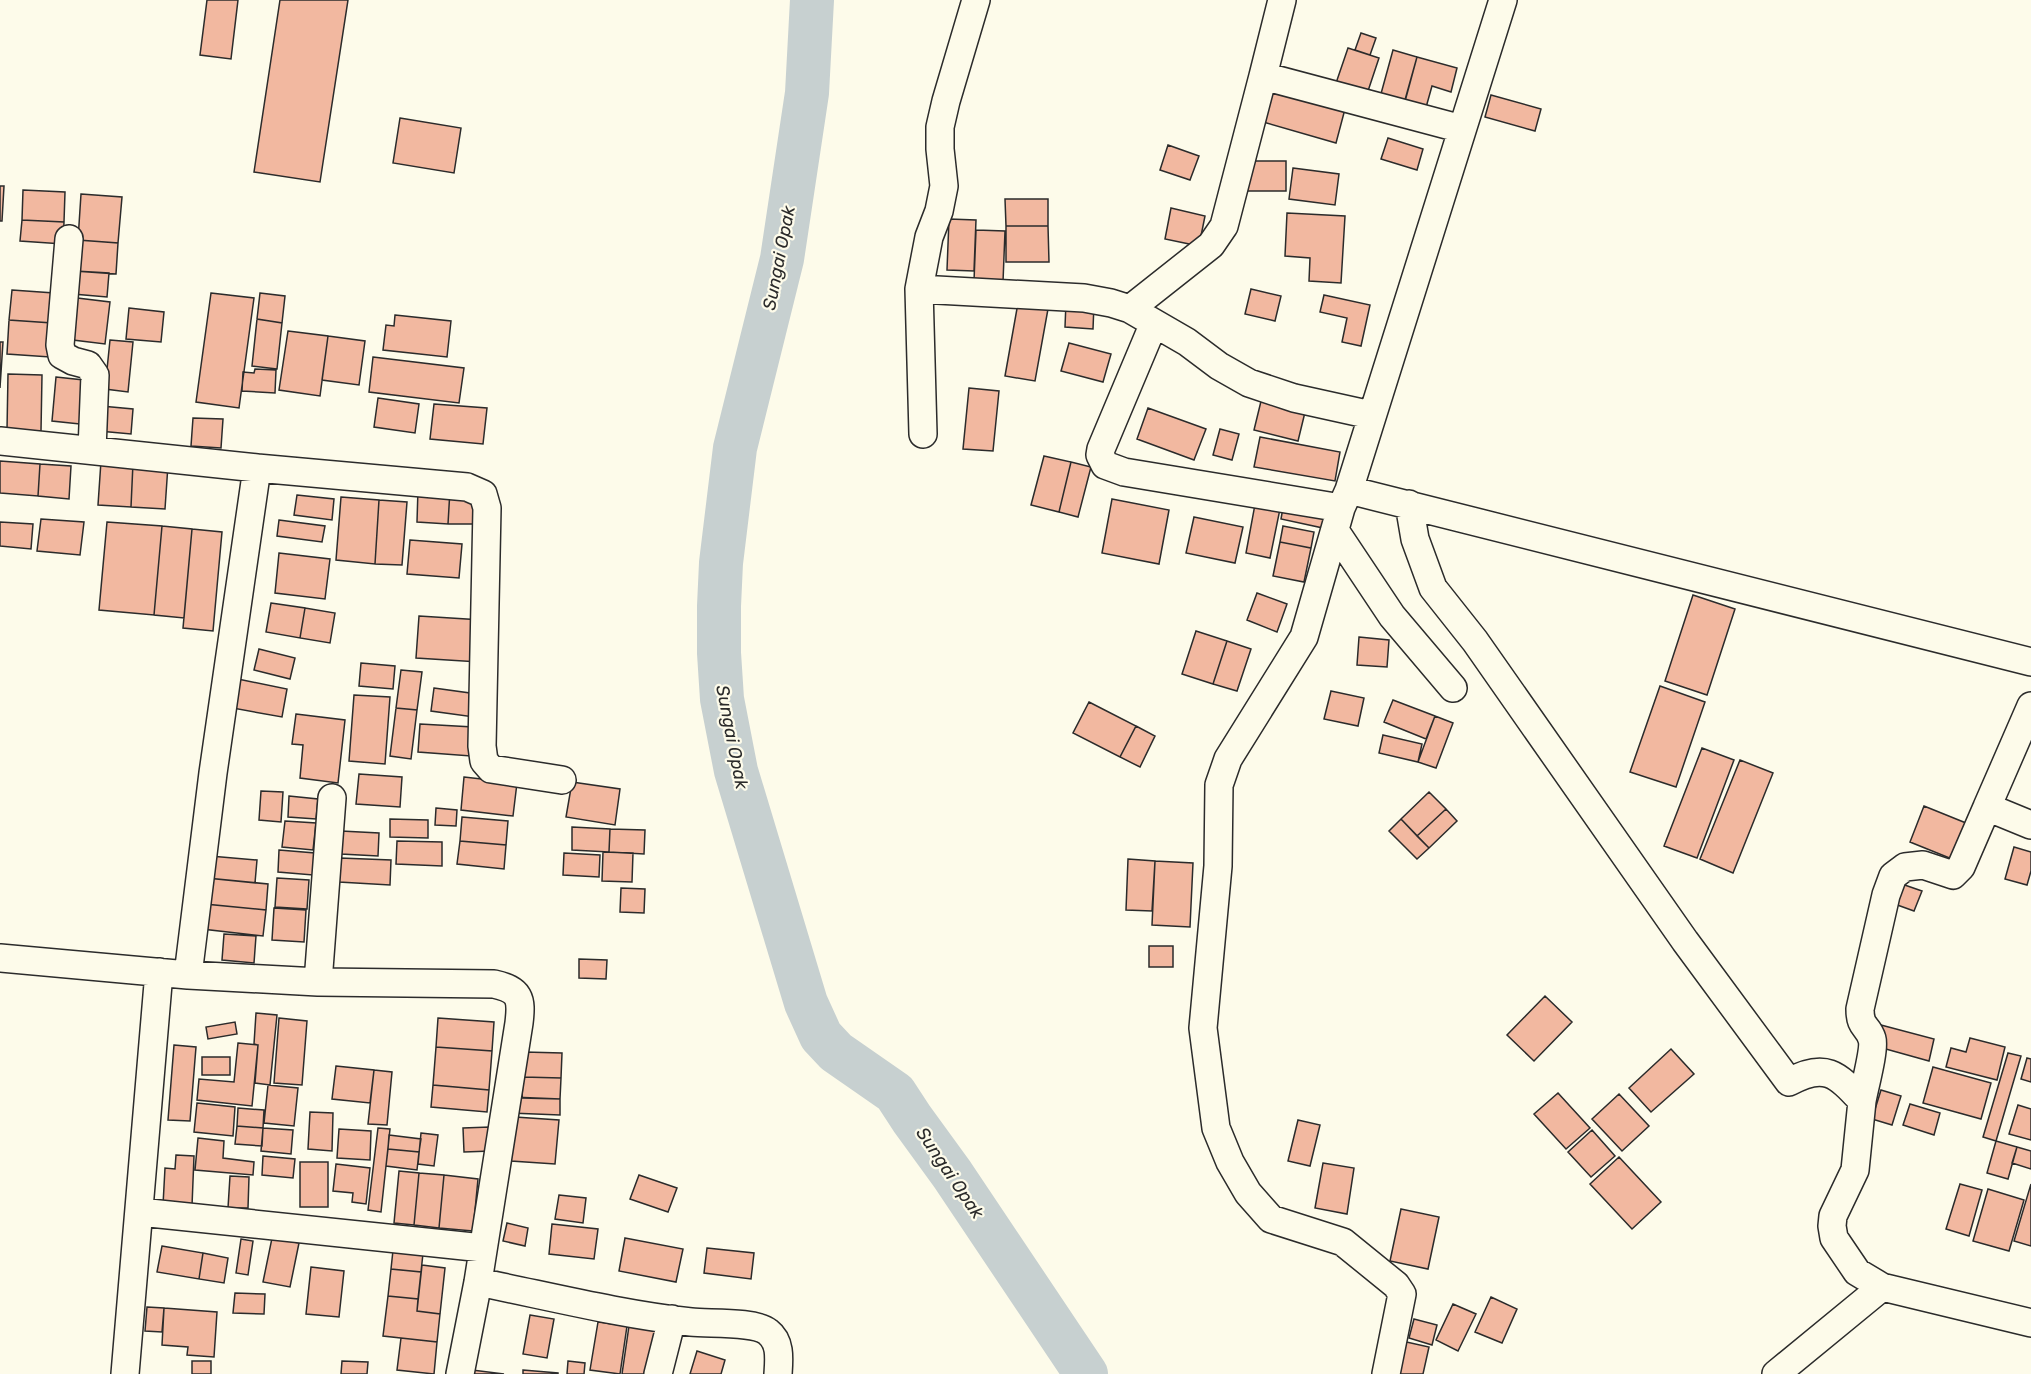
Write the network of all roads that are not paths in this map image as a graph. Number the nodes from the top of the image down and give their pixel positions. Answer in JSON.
{"nodes":[{"id":1,"x":976,"y":0,"type":"edge"},
{"id":2,"x":1282,"y":0,"type":"edge"},
{"id":3,"x":1503,"y":0,"type":"edge"},
{"id":4,"x":1263,"y":76,"type":"junction"},
{"id":5,"x":1462,"y":129,"type":"junction"},
{"id":6,"x":69,"y":239,"type":"dead end"},
{"id":7,"x":927,"y":289,"type":"junction"},
{"id":8,"x":1130,"y":309,"type":"junction"},
{"id":9,"x":1154,"y":323,"type":"junction"},
{"id":10,"x":1371,"y":415,"type":"junction"},
{"id":11,"x":923,"y":434,"type":"dead end"},
{"id":12,"x":0,"y":441,"type":"edge"},
{"id":13,"x":92,"y":450,"type":"junction"},
{"id":14,"x":257,"y":468,"type":"junction"},
{"id":15,"x":1409,"y":504,"type":"junction"},
{"id":16,"x":1342,"y":510,"type":"junction"},
{"id":17,"x":2031,"y":662,"type":"edge"},
{"id":18,"x":1453,"y":688,"type":"dead end"},
{"id":19,"x":2031,"y":706,"type":"edge"},
{"id":20,"x":562,"y":780,"type":"dead end"},
{"id":21,"x":332,"y":798,"type":"dead end"},
{"id":22,"x":1987,"y":807,"type":"junction"},
{"id":23,"x":2031,"y":825,"type":"edge"},
{"id":24,"x":0,"y":958,"type":"edge"},
{"id":25,"x":159,"y":972,"type":"junction"},
{"id":26,"x":188,"y":975,"type":"junction"},
{"id":27,"x":318,"y":982,"type":"junction"},
{"id":28,"x":1862,"y":1101,"type":"junction"},
{"id":29,"x":140,"y":1212,"type":"junction"},
{"id":30,"x":483,"y":1248,"type":"junction"},
{"id":31,"x":478,"y":1282,"type":"junction"},
{"id":32,"x":1882,"y":1287,"type":"junction"},
{"id":33,"x":2030,"y":1318,"type":"edge"},
{"id":34,"x":672,"y":1319,"type":"junction"},
{"id":35,"x":125,"y":1374,"type":"edge"},
{"id":36,"x":460,"y":1374,"type":"edge"},
{"id":37,"x":658,"y":1374,"type":"edge"},
{"id":38,"x":778,"y":1374,"type":"edge"},
{"id":39,"x":1386,"y":1374,"type":"edge"},
{"id":40,"x":1776,"y":1374,"type":"edge"}],
"edges":[{"from":1,"to":7,"type":"street"},
{"from":2,"to":4,"type":"street"},
{"from":3,"to":5,"type":"street"},
{"from":4,"to":5,"type":"street"},
{"from":4,"to":8,"type":"street"},
{"from":5,"to":10,"type":"street"},
{"from":6,"to":13,"type":"street"},
{"from":7,"to":8,"type":"street"},
{"from":7,"to":11,"type":"street"},
{"from":8,"to":9,"type":"street"},
{"from":9,"to":10,"type":"street"},
{"from":9,"to":16,"type":"street"},
{"from":10,"to":16,"type":"street"},
{"from":12,"to":13,"type":"street"},
{"from":13,"to":14,"type":"street"},
{"from":14,"to":20,"type":"street"},
{"from":14,"to":26,"type":"street"},
{"from":15,"to":16,"type":"street"},
{"from":15,"to":17,"type":"street"},
{"from":15,"to":28,"type":"street"},
{"from":16,"to":18,"type":"street"},
{"from":16,"to":39,"type":"street"},
{"from":19,"to":22,"type":"street"},
{"from":21,"to":27,"type":"street"},
{"from":22,"to":23,"type":"street"},
{"from":22,"to":28,"type":"street"},
{"from":24,"to":25,"type":"street"},
{"from":25,"to":26,"type":"street"},
{"from":25,"to":29,"type":"street"},
{"from":26,"to":27,"type":"street"},
{"from":27,"to":30,"type":"street"},
{"from":28,"to":32,"type":"street"},
{"from":29,"to":30,"type":"street"},
{"from":29,"to":35,"type":"street"},
{"from":30,"to":31,"type":"street"},
{"from":31,"to":34,"type":"street"},
{"from":31,"to":36,"type":"street"},
{"from":32,"to":33,"type":"street"},
{"from":32,"to":40,"type":"street"},
{"from":34,"to":37,"type":"street"},
{"from":34,"to":38,"type":"street"}]}
